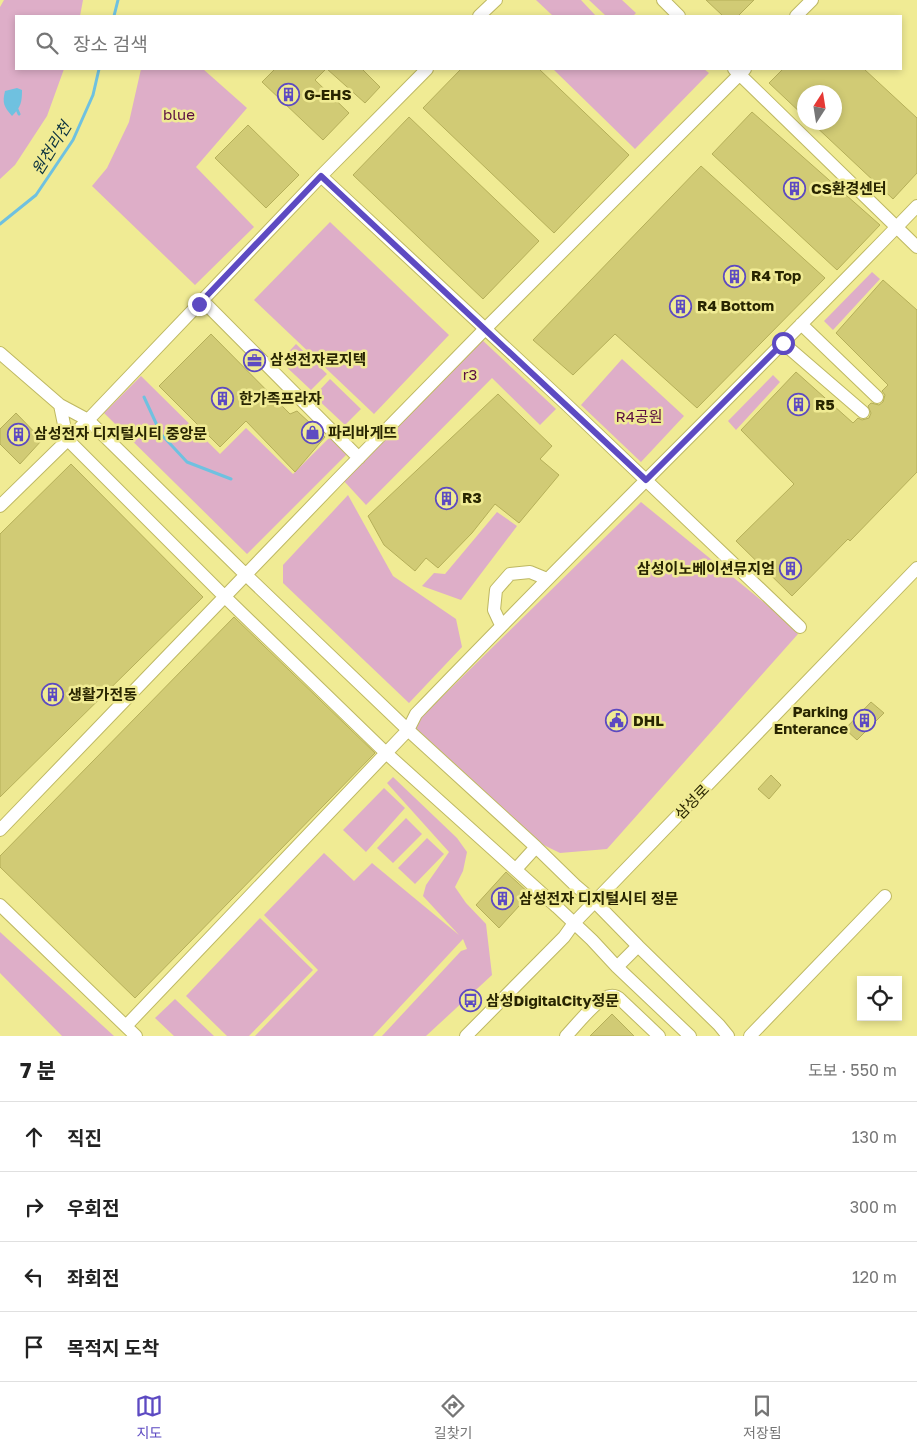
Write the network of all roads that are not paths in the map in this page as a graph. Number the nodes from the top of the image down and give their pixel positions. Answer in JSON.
{"nodes":[{"id":1,"x":496,"y":0,"type":"edge"},
{"id":2,"x":663,"y":0,"type":"edge"},
{"id":3,"x":811,"y":0,"type":"edge"},
{"id":4,"x":481,"y":15,"type":"edge"},
{"id":5,"x":679,"y":15,"type":"edge"},
{"id":6,"x":797,"y":15,"type":"edge"},
{"id":7,"x":426,"y":70,"type":"edge"},
{"id":8,"x":739,"y":71,"type":"edge"},
{"id":9,"x":321,"y":176,"type":"junction"},
{"id":10,"x":917,"y":206,"type":"edge"},
{"id":11,"x":896,"y":227,"type":"junction"},
{"id":12,"x":917,"y":247,"type":"edge"},
{"id":13,"x":202,"y":300,"type":"junction"},
{"id":14,"x":801,"y":324,"type":"junction"},
{"id":15,"x":485,"y":329,"type":"junction"},
{"id":16,"x":783,"y":343,"type":"junction"},
{"id":17,"x":0,"y":352,"type":"edge"},
{"id":18,"x":852,"y":373,"type":"junction"},
{"id":19,"x":836,"y":389,"type":"junction"},
{"id":20,"x":877,"y":397,"type":"dead end"},
{"id":21,"x":60,"y":405,"type":"junction"},
{"id":22,"x":863,"y":412,"type":"dead end"},
{"id":23,"x":88,"y":420,"type":"junction"},
{"id":24,"x":68,"y":439,"type":"junction"},
{"id":25,"x":359,"y":458,"type":"junction"},
{"id":26,"x":646,"y":480,"type":"junction"},
{"id":27,"x":0,"y":506,"type":"edge"},
{"id":28,"x":917,"y":568,"type":"edge"},
{"id":29,"x":245,"y":574,"type":"junction"},
{"id":30,"x":547,"y":578,"type":"junction"},
{"id":31,"x":225,"y":597,"type":"junction"},
{"id":32,"x":501,"y":625,"type":"junction"},
{"id":33,"x":800,"y":627,"type":"dead end"},
{"id":34,"x":408,"y":730,"type":"junction"},
{"id":35,"x":386,"y":753,"type":"junction"},
{"id":36,"x":0,"y":830,"type":"edge"},
{"id":37,"x":536,"y":847,"type":"junction"},
{"id":38,"x":516,"y":869,"type":"junction"},
{"id":39,"x":885,"y":896,"type":"dead end"},
{"id":40,"x":595,"y":902,"type":"junction"},
{"id":41,"x":0,"y":905,"type":"edge"},
{"id":42,"x":574,"y":923,"type":"junction"},
{"id":43,"x":638,"y":946,"type":"junction"},
{"id":44,"x":617,"y":967,"type":"junction"},
{"id":45,"x":126,"y":1026,"type":"junction"},
{"id":46,"x":136,"y":1036,"type":"edge"},
{"id":47,"x":466,"y":1036,"type":"edge"},
{"id":48,"x":566,"y":1036,"type":"edge"},
{"id":49,"x":659,"y":1036,"type":"edge"},
{"id":50,"x":690,"y":1036,"type":"edge"},
{"id":51,"x":728,"y":1036,"type":"edge"},
{"id":52,"x":750,"y":1036,"type":"edge"}],
"edges":[{"from":1,"to":4,"type":"street"},
{"from":2,"to":5,"type":"street"},
{"from":3,"to":6,"type":"street"},
{"from":7,"to":9,"type":"street"},
{"from":8,"to":11,"type":"street"},
{"from":8,"to":15,"type":"street"},
{"from":9,"to":13,"type":"street"},
{"from":9,"to":15,"type":"street"},
{"from":10,"to":11,"type":"street"},
{"from":11,"to":12,"type":"street"},
{"from":11,"to":14,"type":"street"},
{"from":13,"to":23,"type":"street"},
{"from":13,"to":25,"type":"street"},
{"from":14,"to":16,"type":"street"},
{"from":14,"to":18,"type":"street"},
{"from":15,"to":25,"type":"street"},
{"from":15,"to":26,"type":"street"},
{"from":16,"to":19,"type":"street"},
{"from":16,"to":26,"type":"street"},
{"from":17,"to":21,"type":"street"},
{"from":18,"to":19,"type":"street"},
{"from":18,"to":20,"type":"street"},
{"from":19,"to":22,"type":"street"},
{"from":21,"to":23,"type":"street"},
{"from":21,"to":24,"type":"street"},
{"from":23,"to":24,"type":"street"},
{"from":23,"to":29,"type":"street"},
{"from":24,"to":27,"type":"street"},
{"from":24,"to":31,"type":"street"},
{"from":25,"to":29,"type":"street"},
{"from":26,"to":30,"type":"street"},
{"from":26,"to":33,"type":"street"},
{"from":28,"to":40,"type":"street","name":"삼성로"},
{"from":29,"to":31,"type":"street"},
{"from":29,"to":34,"type":"street"},
{"from":30,"to":32,"type":"street"},
{"from":30,"to":32,"type":"street"},
{"from":31,"to":35,"type":"street"},
{"from":31,"to":36,"type":"street"},
{"from":32,"to":34,"type":"street"},
{"from":34,"to":35,"type":"street"},
{"from":34,"to":37,"type":"street"},
{"from":35,"to":38,"type":"street"},
{"from":35,"to":45,"type":"street"},
{"from":37,"to":38,"type":"street"},
{"from":37,"to":40,"type":"street"},
{"from":38,"to":42,"type":"street"},
{"from":39,"to":52,"type":"street"},
{"from":40,"to":42,"type":"street","name":"삼성로"},
{"from":40,"to":43,"type":"street"},
{"from":41,"to":45,"type":"street"},
{"from":42,"to":44,"type":"street"},
{"from":42,"to":47,"type":"street","name":"삼성로"},
{"from":43,"to":44,"type":"street"},
{"from":43,"to":51,"type":"street"},
{"from":44,"to":50,"type":"street"},
{"from":45,"to":46,"type":"street"},
{"from":48,"to":49,"type":"street"}]}
